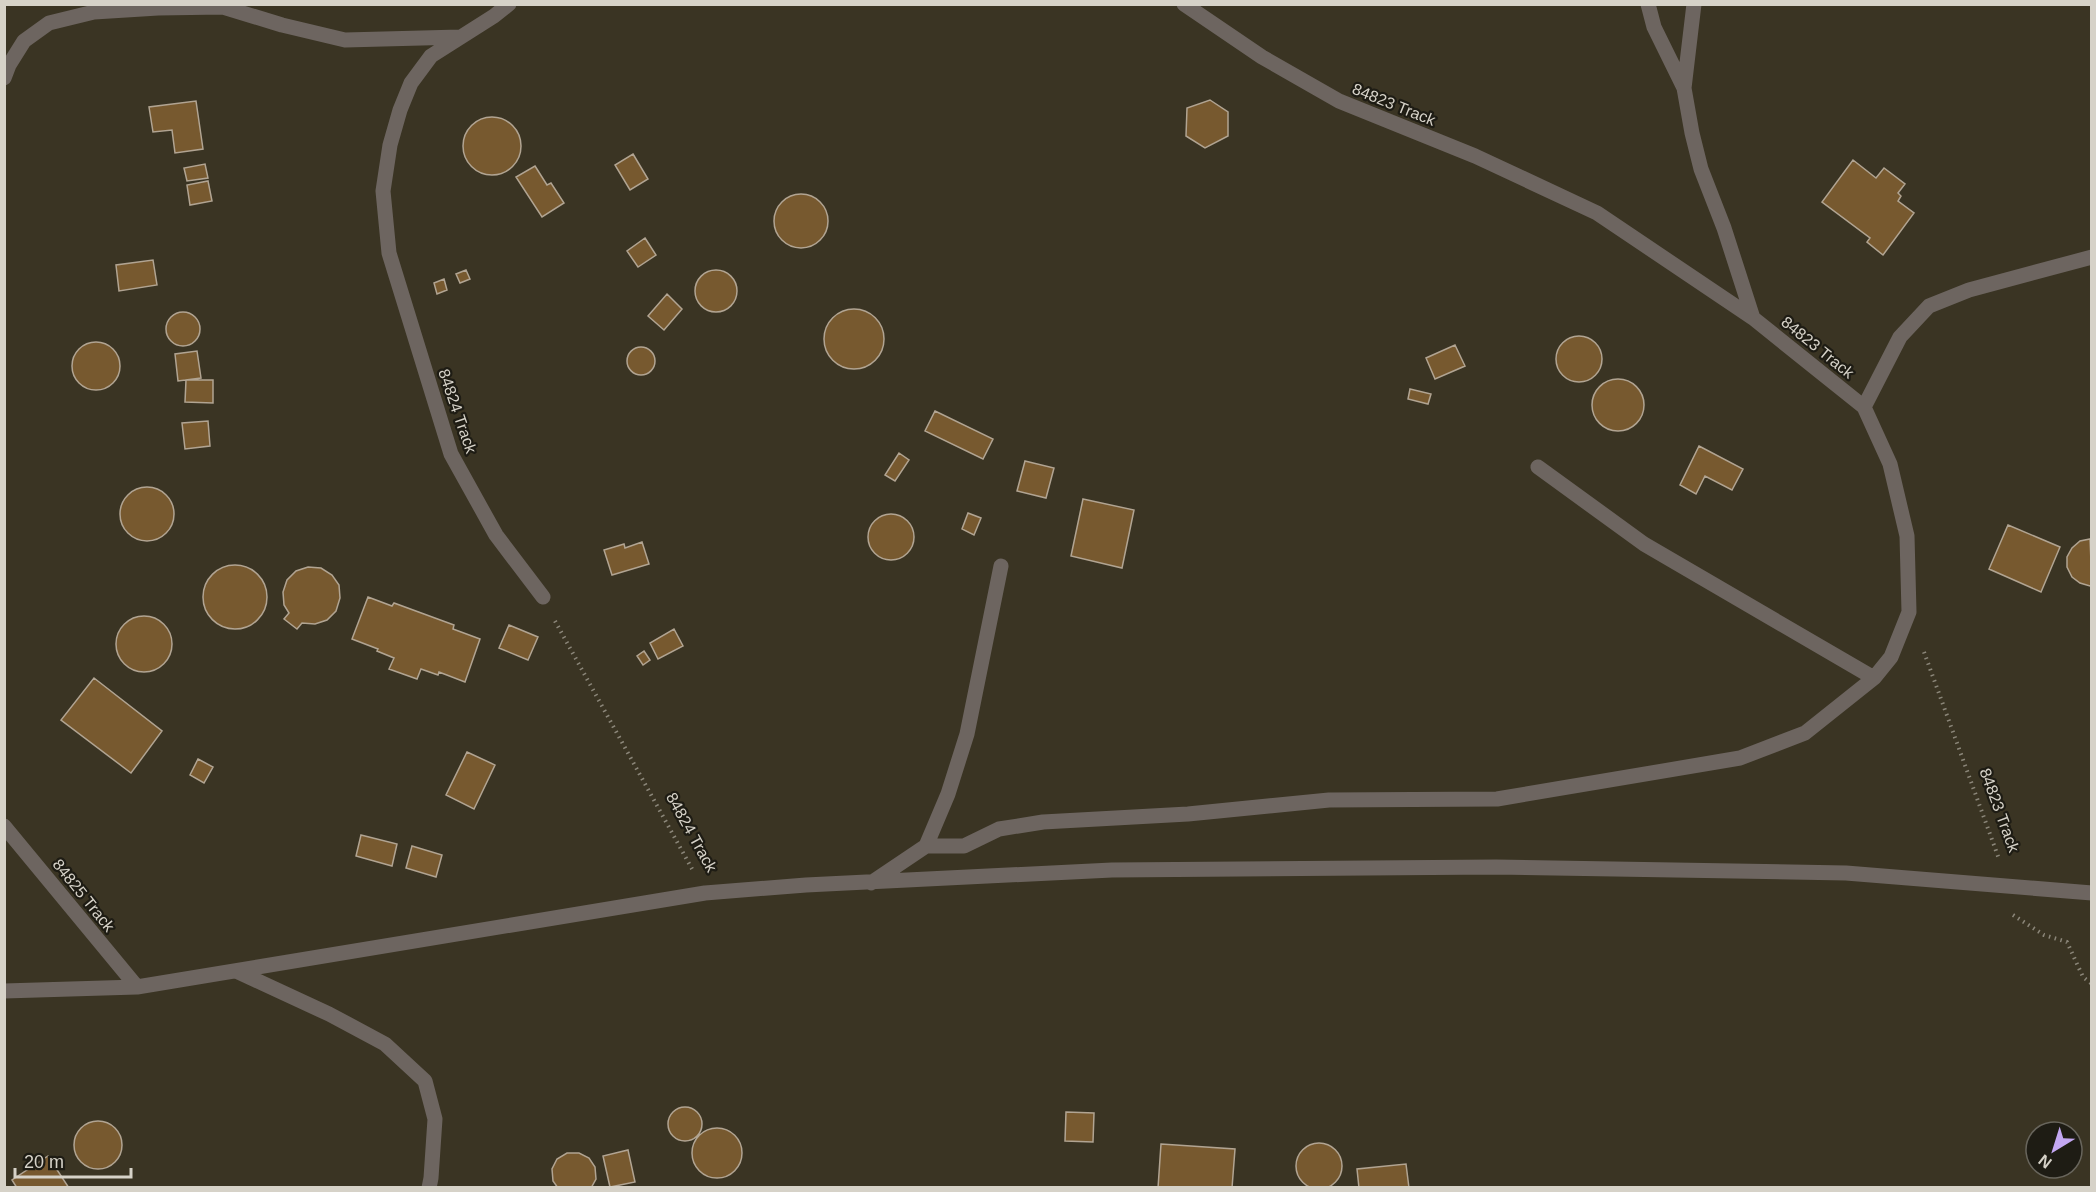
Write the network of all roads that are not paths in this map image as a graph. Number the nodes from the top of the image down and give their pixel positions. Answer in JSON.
{"nodes":[{"id":1,"x":508,"y":4,"type":"edge"},
{"id":2,"x":1184,"y":4,"type":"edge"},
{"id":3,"x":1648,"y":4,"type":"edge"},
{"id":4,"x":1694,"y":4,"type":"edge"},
{"id":5,"x":460,"y":37,"type":"junction"},
{"id":6,"x":4,"y":78,"type":"edge"},
{"id":7,"x":1684,"y":88,"type":"junction"},
{"id":8,"x":2091,"y":257,"type":"edge"},
{"id":9,"x":1753,"y":318,"type":"junction"},
{"id":10,"x":1864,"y":407,"type":"junction"},
{"id":11,"x":1538,"y":467,"type":"dead end"},
{"id":12,"x":1001,"y":566,"type":"dead end"},
{"id":13,"x":543,"y":597,"type":"road end"},
{"id":14,"x":1874,"y":678,"type":"junction"},
{"id":15,"x":4,"y":826,"type":"edge"},
{"id":16,"x":926,"y":846,"type":"junction"},
{"id":17,"x":871,"y":883,"type":"junction"},
{"id":18,"x":2091,"y":893,"type":"edge"},
{"id":19,"x":236,"y":971,"type":"junction"},
{"id":20,"x":136,"y":987,"type":"junction"},
{"id":21,"x":4,"y":991,"type":"edge"},
{"id":22,"x":429,"y":1188,"type":"edge"}],
"edges":[{"from":1,"to":5,"type":"street","name":"84824 Track"},
{"from":2,"to":9,"type":"street","name":"84823 Track"},
{"from":3,"to":7,"type":"street"},
{"from":4,"to":7,"type":"street"},
{"from":5,"to":6,"type":"street"},
{"from":5,"to":13,"type":"street","name":"84824 Track"},
{"from":7,"to":9,"type":"street"},
{"from":8,"to":10,"type":"street"},
{"from":9,"to":10,"type":"street","name":"84823 Track"},
{"from":10,"to":14,"type":"street","name":"84823 Track"},
{"from":11,"to":14,"type":"street"},
{"from":12,"to":16,"type":"street"},
{"from":14,"to":16,"type":"street"},
{"from":15,"to":20,"type":"street","name":"84825 Track"},
{"from":16,"to":17,"type":"street"},
{"from":17,"to":18,"type":"street"},
{"from":17,"to":19,"type":"street"},
{"from":19,"to":20,"type":"street"},
{"from":19,"to":22,"type":"street"},
{"from":20,"to":21,"type":"street"}]}
